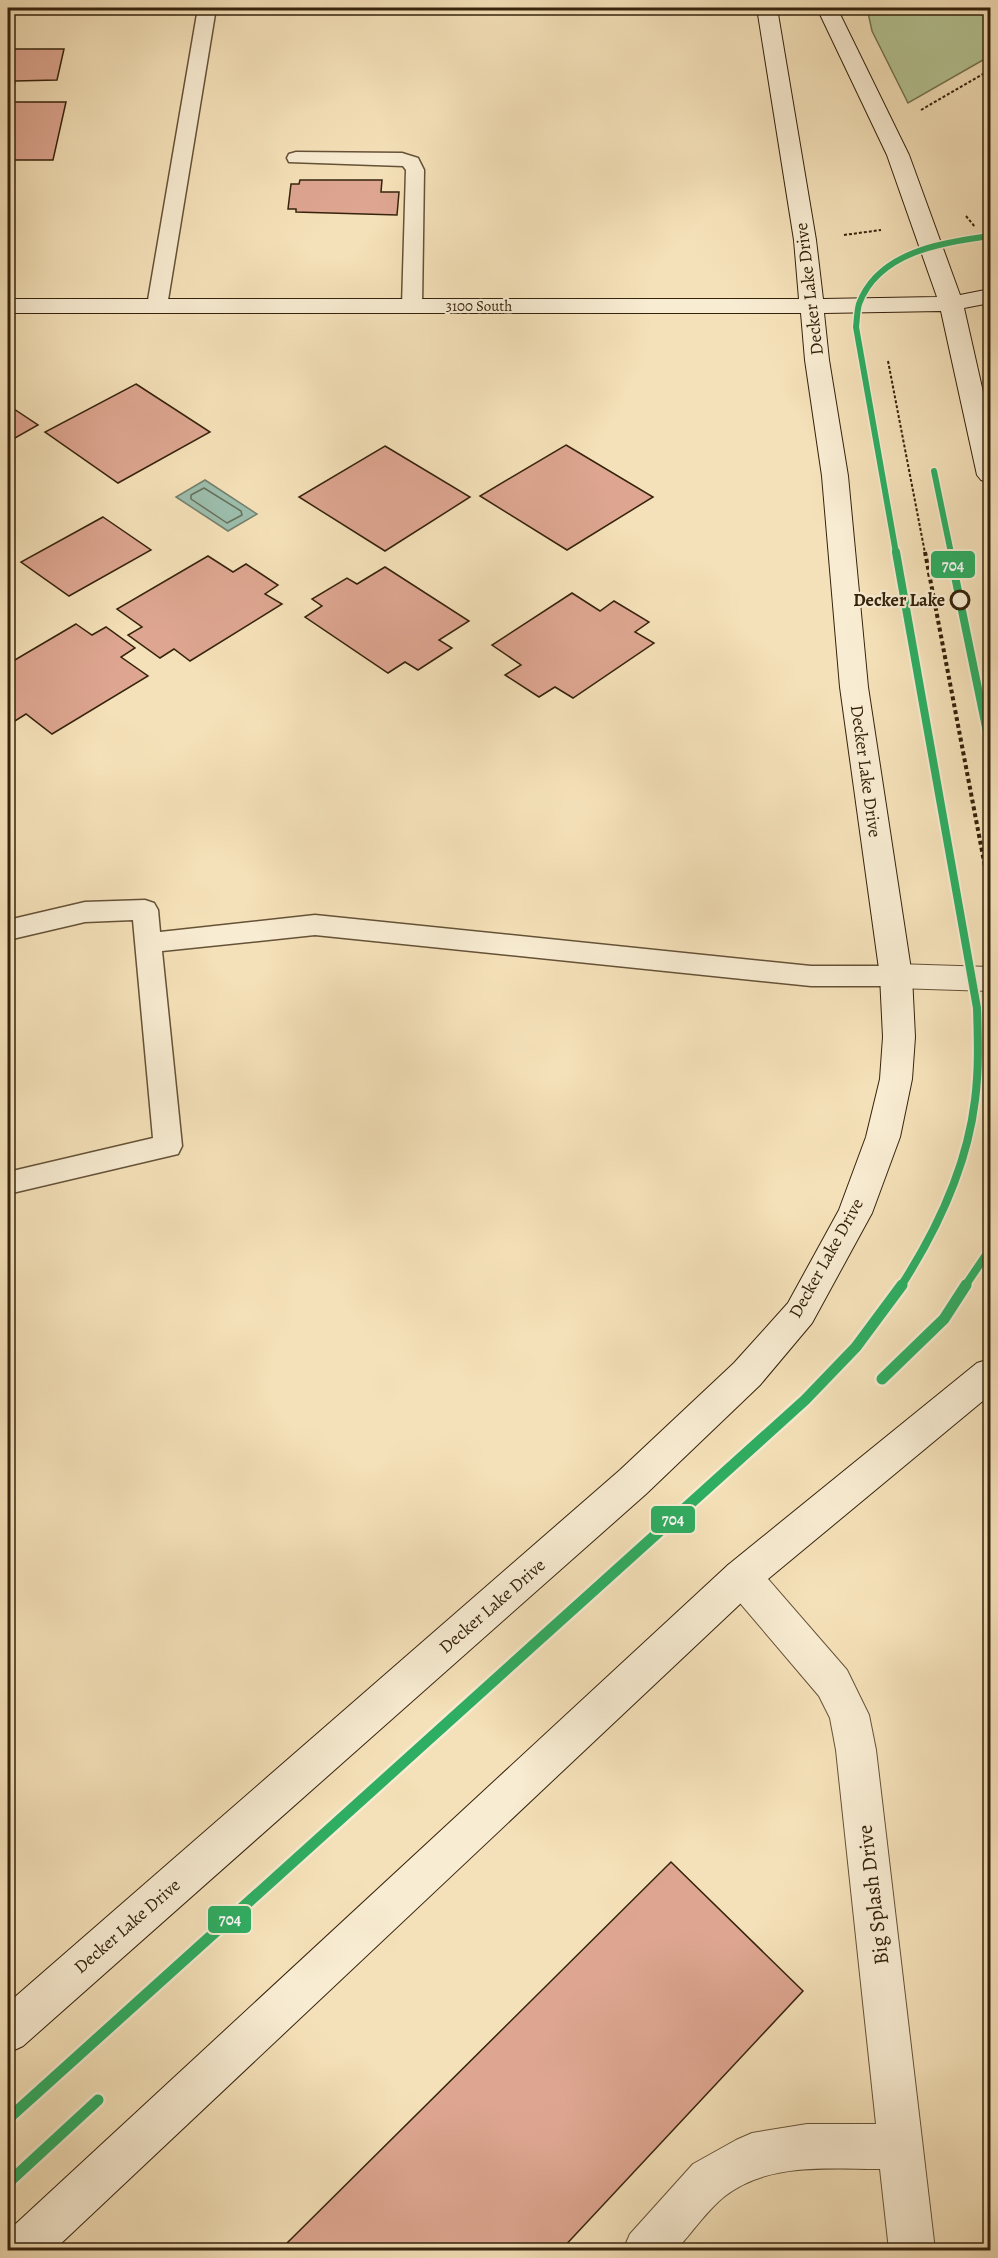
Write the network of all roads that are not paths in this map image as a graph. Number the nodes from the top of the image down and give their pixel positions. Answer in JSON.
{"nodes":[{"id":1,"x":207,"y":8,"type":"edge"},
{"id":2,"x":767,"y":8,"type":"edge"},
{"id":3,"x":827,"y":8,"type":"edge"},
{"id":4,"x":296,"y":158,"type":"dead end"},
{"id":5,"x":990,"y":296,"type":"edge"},
{"id":6,"x":951,"y":304,"type":"junction"},
{"id":7,"x":8,"y":306,"type":"edge"},
{"id":8,"x":157,"y":306,"type":"junction"},
{"id":9,"x":412,"y":306,"type":"junction"},
{"id":10,"x":813,"y":306,"type":"junction"},
{"id":11,"x":990,"y":312,"type":"edge"},
{"id":12,"x":990,"y":475,"type":"edge"},
{"id":13,"x":8,"y":930,"type":"edge"},
{"id":14,"x":148,"y":943,"type":"junction"},
{"id":15,"x":896,"y":976,"type":"junction"},
{"id":16,"x":990,"y":979,"type":"edge"},
{"id":17,"x":8,"y":1183,"type":"edge"},
{"id":18,"x":990,"y":1374,"type":"edge"},
{"id":19,"x":742,"y":1577,"type":"junction"},
{"id":20,"x":8,"y":2031,"type":"edge"},
{"id":21,"x":902,"y":2148,"type":"junction"},
{"id":22,"x":21,"y":2250,"type":"edge"},
{"id":23,"x":646,"y":2250,"type":"edge"},
{"id":24,"x":912,"y":2250,"type":"edge"}],
"edges":[{"from":1,"to":8,"type":"lane"},
{"from":2,"to":10,"type":"street","name":"Decker Lake Drive"},
{"from":3,"to":6,"type":"street"},
{"from":4,"to":9,"type":"lane"},
{"from":5,"to":6,"type":"street","name":"3100 South"},
{"from":6,"to":10,"type":"street","name":"3100 South"},
{"from":6,"to":11,"type":"street","name":"3100 South"},
{"from":6,"to":12,"type":"street"},
{"from":7,"to":8,"type":"street","name":"3100 South"},
{"from":8,"to":9,"type":"street","name":"3100 South"},
{"from":9,"to":10,"type":"street","name":"3100 South"},
{"from":10,"to":15,"type":"street","name":"Decker Lake Drive"},
{"from":13,"to":14,"type":"lane"},
{"from":14,"to":15,"type":"lane"},
{"from":14,"to":17,"type":"lane"},
{"from":15,"to":16,"type":"street"},
{"from":15,"to":20,"type":"street","name":"Decker Lake Drive"},
{"from":18,"to":19,"type":"street"},
{"from":19,"to":21,"type":"street","name":"Big Splash Drive"},
{"from":19,"to":22,"type":"street"},
{"from":21,"to":23,"type":"street"},
{"from":21,"to":24,"type":"street","name":"Big Splash Drive"}]}
